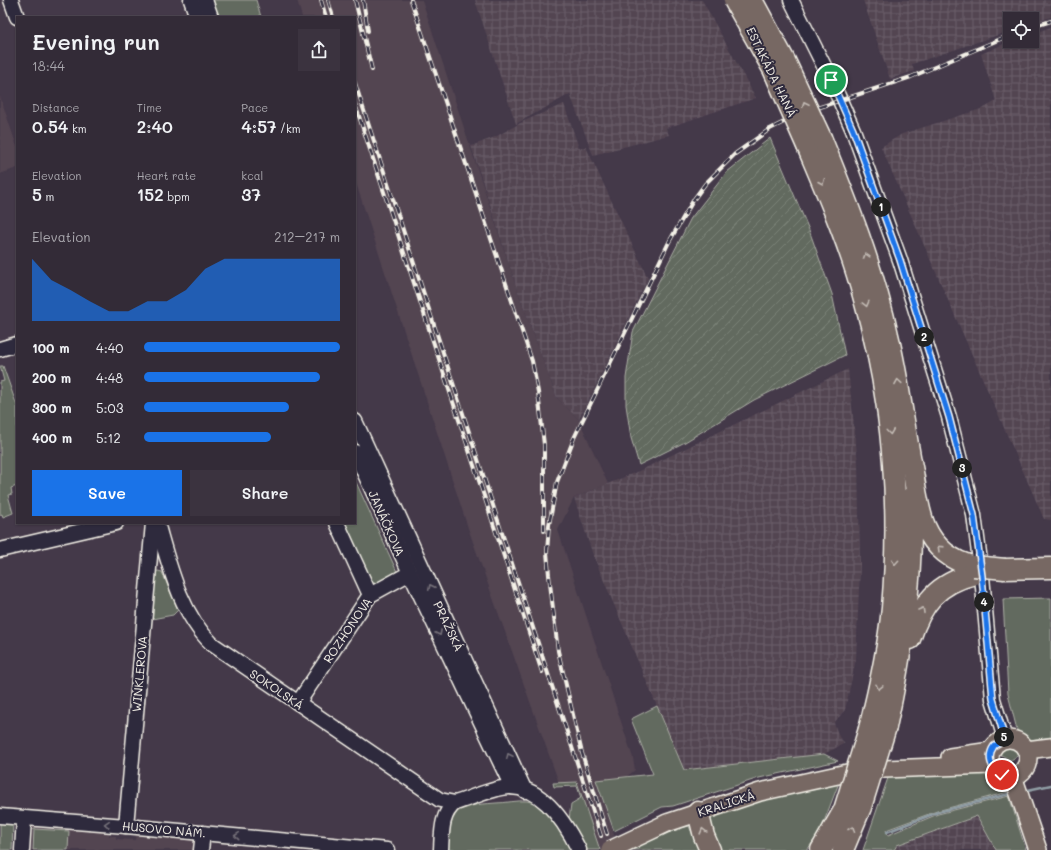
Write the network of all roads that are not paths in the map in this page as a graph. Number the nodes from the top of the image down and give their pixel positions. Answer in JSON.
{"nodes":[{"id":1,"x":11,"y":0,"type":"edge"},
{"id":2,"x":191,"y":0,"type":"edge"},
{"id":3,"x":205,"y":0,"type":"edge"},
{"id":4,"x":734,"y":0,"type":"edge"},
{"id":5,"x":752,"y":0,"type":"edge"},
{"id":6,"x":790,"y":0,"type":"edge"},
{"id":7,"x":16,"y":16,"type":"edge"},
{"id":8,"x":197,"y":16,"type":"edge"},
{"id":9,"x":211,"y":16,"type":"edge"},
{"id":10,"x":814,"y":143,"type":"junction"},
{"id":11,"x":16,"y":344,"type":"edge"},
{"id":12,"x":0,"y":349,"type":"edge"},
{"id":13,"x":356,"y":428,"type":"edge"},
{"id":14,"x":906,"y":435,"type":"junction"},
{"id":15,"x":356,"y":446,"type":"edge"},
{"id":16,"x":361,"y":461,"type":"edge"},
{"id":17,"x":112,"y":524,"type":"edge"},
{"id":18,"x":153,"y":524,"type":"edge"},
{"id":19,"x":157,"y":524,"type":"edge"},
{"id":20,"x":337,"y":524,"type":"edge"},
{"id":21,"x":0,"y":550,"type":"edge"},
{"id":22,"x":1051,"y":568,"type":"edge"},
{"id":23,"x":975,"y":570,"type":"junction"},
{"id":24,"x":410,"y":573,"type":"junction"},
{"id":25,"x":370,"y":595,"type":"junction"},
{"id":26,"x":895,"y":686,"type":"junction"},
{"id":27,"x":298,"y":703,"type":"junction"},
{"id":28,"x":877,"y":728,"type":"junction"},
{"id":29,"x":1005,"y":739,"type":"junction"},
{"id":30,"x":1051,"y":747,"type":"edge"},
{"id":31,"x":1027,"y":756,"type":"junction"},
{"id":32,"x":992,"y":758,"type":"junction"},
{"id":33,"x":1051,"y":758,"type":"edge"},
{"id":34,"x":884,"y":769,"type":"dead end"},
{"id":35,"x":847,"y":773,"type":"dead end"},
{"id":36,"x":1014,"y":778,"type":"junction"},
{"id":37,"x":519,"y":789,"type":"junction"},
{"id":38,"x":455,"y":803,"type":"junction"},
{"id":39,"x":852,"y":809,"type":"junction"},
{"id":40,"x":698,"y":812,"type":"junction"},
{"id":41,"x":0,"y":816,"type":"edge"},
{"id":42,"x":24,"y":819,"type":"junction"},
{"id":43,"x":126,"y":826,"type":"junction"},
{"id":44,"x":203,"y":833,"type":"junction"},
{"id":45,"x":22,"y":850,"type":"edge"},
{"id":46,"x":201,"y":850,"type":"edge"},
{"id":47,"x":380,"y":850,"type":"edge"},
{"id":48,"x":441,"y":850,"type":"edge"},
{"id":49,"x":579,"y":850,"type":"edge"},
{"id":50,"x":610,"y":850,"type":"edge"},
{"id":51,"x":710,"y":850,"type":"edge"},
{"id":52,"x":821,"y":850,"type":"edge"},
{"id":53,"x":827,"y":850,"type":"edge"},
{"id":54,"x":844,"y":850,"type":"edge"},
{"id":55,"x":1038,"y":850,"type":"edge"}],
"edges":[{"from":1,"to":7,"type":"street"},
{"from":2,"to":8,"type":"street"},
{"from":3,"to":9,"type":"street"},
{"from":4,"to":10,"type":"highway","name":"ESTAKÁDA HANÁ","bridge":true},
{"from":10,"to":5,"type":"highway","name":"ESTAKÁDA HANÁ","one_way":true,"bridge":true},
{"from":6,"to":29,"type":"street"},
{"from":14,"to":10,"type":"highway","one_way":true},
{"from":10,"to":28,"type":"highway","one_way":true},
{"from":11,"to":12,"type":"street"},
{"from":13,"to":16,"type":"street","name":"JANÁČKOVA"},
{"from":23,"to":14,"type":"highway","one_way":true},
{"from":14,"to":26,"type":"highway"},
{"from":15,"to":16,"type":"street","name":"JANÁČKOVA"},
{"from":16,"to":24,"type":"street","name":"JANÁČKOVA"},
{"from":37,"to":16,"type":"street","name":"PRAŽSKÁ","one_way":true},
{"from":17,"to":21,"type":"street"},
{"from":18,"to":43,"type":"street","name":"WINKLEROVA"},
{"from":19,"to":27,"type":"street","name":"SOKOLSKÁ"},
{"from":20,"to":25,"type":"street"},
{"from":22,"to":23,"type":"highway","bridge":true},
{"from":26,"to":23,"type":"highway","one_way":true},
{"from":24,"to":25,"type":"street","name":"ROZHONOVA"},
{"from":24,"to":37,"type":"street","name":"PRAŽSKÁ","one_way":true},
{"from":25,"to":27,"type":"street","name":"ROZHONOVA"},
{"from":26,"to":28,"type":"highway"},
{"from":27,"to":38,"type":"street","name":"SOKOLSKÁ"},
{"from":28,"to":39,"type":"highway","bridge":true},
{"from":29,"to":31,"type":"main road"},
{"from":29,"to":32,"type":"main road"},
{"from":30,"to":31,"type":"main road"},
{"from":31,"to":33,"type":"main road"},
{"from":31,"to":36,"type":"main road"},
{"from":32,"to":34,"type":"main road"},
{"from":32,"to":36,"type":"main road"},
{"from":35,"to":40,"type":"main road","name":"KRALICKÁ"},
{"from":36,"to":55,"type":"main road"},
{"from":37,"to":38,"type":"street"},
{"from":37,"to":49,"type":"street"},
{"from":38,"to":48,"type":"street"},
{"from":39,"to":52,"type":"highway"},
{"from":39,"to":53,"type":"highway"},
{"from":54,"to":39,"type":"highway","one_way":true},
{"from":40,"to":50,"type":"main road","name":"KRALICKÁ","bridge":true},
{"from":51,"to":40,"type":"highway","one_way":true},
{"from":41,"to":42,"type":"street","name":"HUSOVO NÁM."},
{"from":43,"to":42,"type":"street","name":"HUSOVO NÁM.","one_way":true},
{"from":42,"to":45,"type":"street"},
{"from":43,"to":44,"type":"street","name":"HUSOVO NÁM."},
{"from":44,"to":46,"type":"street"},
{"from":47,"to":44,"type":"street","name":"HUSOVO NÁM.","one_way":true}]}
